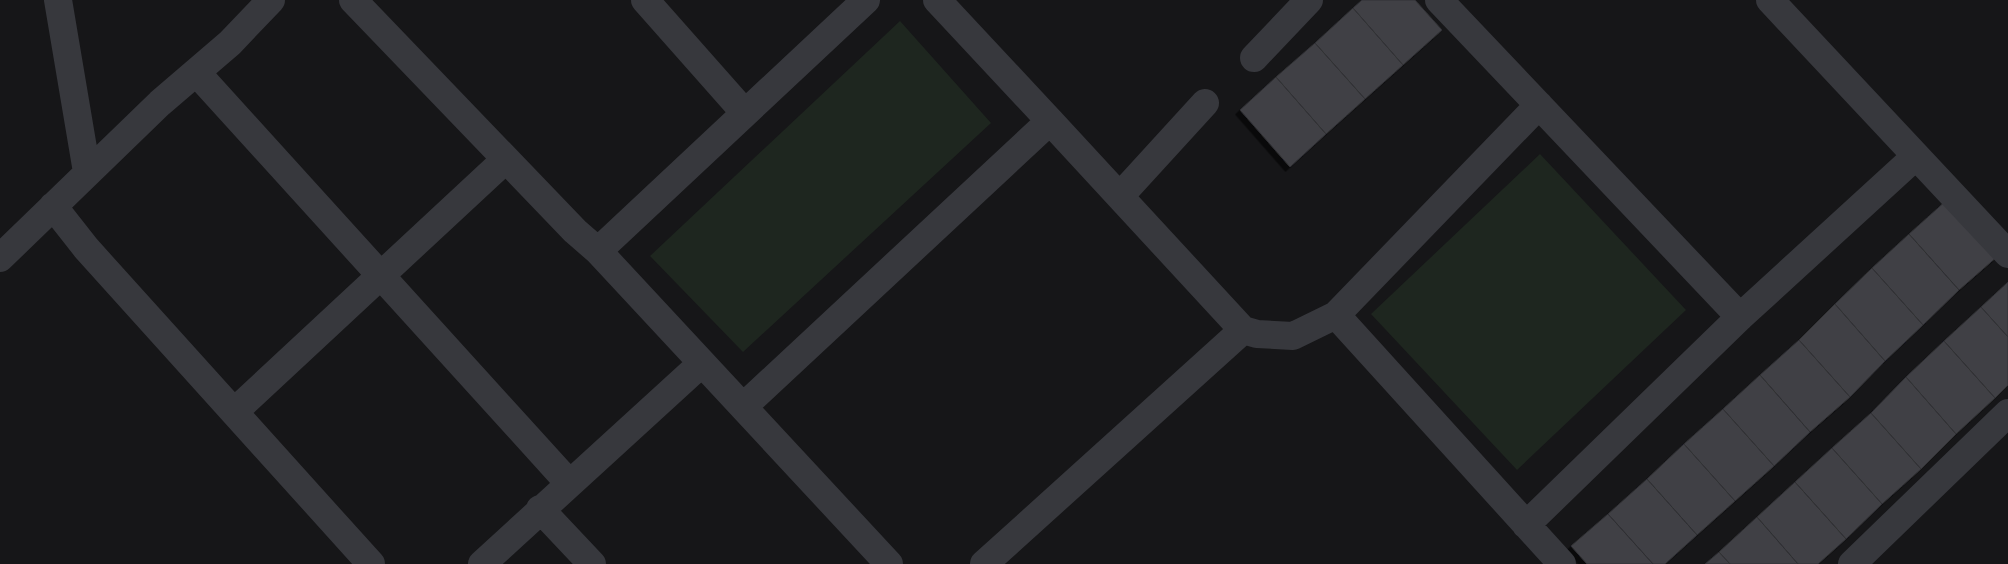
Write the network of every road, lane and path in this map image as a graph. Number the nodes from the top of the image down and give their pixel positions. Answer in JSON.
{"nodes":[{"id":1,"x":58,"y":0,"type":"edge"},
{"id":2,"x":272,"y":0,"type":"edge"},
{"id":3,"x":353,"y":0,"type":"edge"},
{"id":4,"x":645,"y":0,"type":"edge"},
{"id":5,"x":866,"y":0,"type":"edge"},
{"id":6,"x":937,"y":0,"type":"edge"},
{"id":7,"x":1309,"y":0,"type":"edge"},
{"id":8,"x":1439,"y":0,"type":"edge"},
{"id":9,"x":1770,"y":0,"type":"edge"},
{"id":10,"x":1254,"y":58,"type":"dead end"},
{"id":11,"x":196,"y":72,"type":"junction"},
{"id":12,"x":1205,"y":103,"type":"dead end"},
{"id":13,"x":1539,"y":105,"type":"junction"},
{"id":14,"x":745,"y":113,"type":"junction"},
{"id":15,"x":1050,"y":121,"type":"junction"},
{"id":16,"x":1916,"y":156,"type":"junction"},
{"id":17,"x":506,"y":160,"type":"junction"},
{"id":18,"x":87,"y":172,"type":"junction"},
{"id":19,"x":1120,"y":196,"type":"junction"},
{"id":20,"x":53,"y":206,"type":"junction"},
{"id":21,"x":598,"y":251,"type":"junction"},
{"id":22,"x":2008,"y":254,"type":"edge"},
{"id":23,"x":0,"y":258,"type":"edge"},
{"id":24,"x":381,"y":276,"type":"junction"},
{"id":25,"x":1336,"y":315,"type":"junction"},
{"id":26,"x":1740,"y":317,"type":"junction"},
{"id":27,"x":1243,"y":330,"type":"junction"},
{"id":28,"x":702,"y":363,"type":"junction"},
{"id":29,"x":743,"y":407,"type":"junction"},
{"id":30,"x":234,"y":412,"type":"junction"},
{"id":31,"x":2008,"y":413,"type":"edge"},
{"id":32,"x":569,"y":483,"type":"junction"},
{"id":33,"x":540,"y":509,"type":"junction"},
{"id":34,"x":1526,"y":525,"type":"junction"},
{"id":35,"x":371,"y":564,"type":"edge"},
{"id":36,"x":482,"y":564,"type":"edge"},
{"id":37,"x":592,"y":564,"type":"edge"},
{"id":38,"x":889,"y":564,"type":"edge"},
{"id":39,"x":984,"y":564,"type":"edge"},
{"id":40,"x":1562,"y":564,"type":"edge"},
{"id":41,"x":1852,"y":564,"type":"edge"}],
"edges":[{"from":1,"to":18,"type":"street"},
{"from":2,"to":11,"type":"street"},
{"from":3,"to":17,"type":"street"},
{"from":4,"to":14,"type":"street"},
{"from":5,"to":14,"type":"street"},
{"from":6,"to":15,"type":"street"},
{"from":7,"to":10,"type":"street"},
{"from":8,"to":13,"type":"street"},
{"from":9,"to":16,"type":"street"},
{"from":11,"to":18,"type":"street"},
{"from":11,"to":24,"type":"street"},
{"from":12,"to":19,"type":"street"},
{"from":13,"to":25,"type":"street"},
{"from":13,"to":26,"type":"street"},
{"from":14,"to":21,"type":"street"},
{"from":15,"to":19,"type":"street"},
{"from":15,"to":29,"type":"street"},
{"from":16,"to":22,"type":"street"},
{"from":16,"to":26,"type":"street"},
{"from":17,"to":21,"type":"street"},
{"from":17,"to":24,"type":"street"},
{"from":18,"to":20,"type":"street"},
{"from":19,"to":27,"type":"street"},
{"from":20,"to":23,"type":"street"},
{"from":20,"to":30,"type":"street"},
{"from":21,"to":28,"type":"street"},
{"from":24,"to":30,"type":"street"},
{"from":24,"to":32,"type":"street"},
{"from":25,"to":27,"type":"street"},
{"from":25,"to":34,"type":"street"},
{"from":26,"to":34,"type":"street"},
{"from":27,"to":39,"type":"street"},
{"from":28,"to":29,"type":"street"},
{"from":28,"to":32,"type":"street"},
{"from":29,"to":38,"type":"street"},
{"from":30,"to":35,"type":"street"},
{"from":31,"to":41,"type":"street"},
{"from":32,"to":33,"type":"street"},
{"from":33,"to":36,"type":"street"},
{"from":33,"to":37,"type":"street"},
{"from":34,"to":40,"type":"street"}]}
